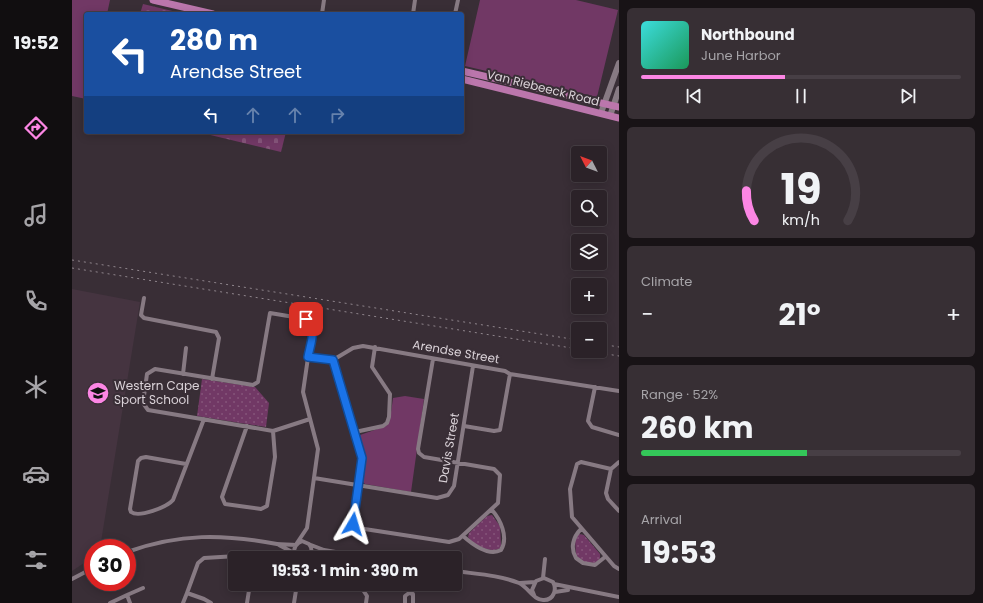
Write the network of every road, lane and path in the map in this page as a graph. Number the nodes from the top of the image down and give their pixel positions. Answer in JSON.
{"nodes":[{"id":1,"x":153,"y":0,"type":"edge"},
{"id":2,"x":324,"y":0,"type":"edge"},
{"id":3,"x":415,"y":0,"type":"edge"},
{"id":4,"x":458,"y":0,"type":"edge"},
{"id":5,"x":204,"y":12,"type":"edge"},
{"id":6,"x":322,"y":12,"type":"edge"},
{"id":7,"x":413,"y":12,"type":"edge"},
{"id":8,"x":455,"y":12,"type":"edge"},
{"id":9,"x":619,"y":63,"type":"edge"},
{"id":10,"x":464,"y":71,"type":"edge"},
{"id":11,"x":464,"y":79,"type":"edge"},
{"id":12,"x":619,"y":89,"type":"edge"},
{"id":13,"x":604,"y":104,"type":"junction"},
{"id":14,"x":616,"y":107,"type":"edge"},
{"id":15,"x":601,"y":113,"type":"junction"},
{"id":16,"x":610,"y":116,"type":"junction"},
{"id":17,"x":619,"y":118,"type":"edge"},
{"id":18,"x":144,"y":298,"type":"dead end"},
{"id":19,"x":375,"y":347,"type":"junction"},
{"id":20,"x":186,"y":348,"type":"dead end"},
{"id":21,"x":308,"y":357,"type":"junction"},
{"id":22,"x":433,"y":359,"type":"junction"},
{"id":23,"x":333,"y":360,"type":"junction"},
{"id":24,"x":473,"y":366,"type":"junction"},
{"id":25,"x":183,"y":374,"type":"junction"},
{"id":26,"x":510,"y":374,"type":"junction"},
{"id":27,"x":212,"y":379,"type":"junction"},
{"id":28,"x":595,"y":387,"type":"junction"},
{"id":29,"x":619,"y":391,"type":"edge"},
{"id":30,"x":204,"y":419,"type":"junction"},
{"id":31,"x":310,"y":419,"type":"junction"},
{"id":32,"x":247,"y":426,"type":"junction"},
{"id":33,"x":464,"y":426,"type":"junction"},
{"id":34,"x":273,"y":431,"type":"junction"},
{"id":35,"x":354,"y":432,"type":"junction"},
{"id":36,"x":619,"y":435,"type":"edge"},
{"id":37,"x":619,"y":462,"type":"edge"},
{"id":38,"x":458,"y":463,"type":"junction"},
{"id":39,"x":186,"y":464,"type":"junction"},
{"id":40,"x":612,"y":469,"type":"junction"},
{"id":41,"x":314,"y":478,"type":"junction"},
{"id":42,"x":359,"y":485,"type":"junction"},
{"id":43,"x":492,"y":510,"type":"junction"},
{"id":44,"x":619,"y":511,"type":"edge"},
{"id":45,"x":306,"y":528,"type":"junction"},
{"id":46,"x":581,"y":530,"type":"junction"},
{"id":47,"x":463,"y":536,"type":"junction"},
{"id":48,"x":279,"y":544,"type":"junction"},
{"id":49,"x":296,"y":544,"type":"junction"},
{"id":50,"x":310,"y":545,"type":"junction"},
{"id":51,"x":136,"y":550,"type":"edge"},
{"id":52,"x":324,"y":550,"type":"joint"},
{"id":53,"x":291,"y":551,"type":"edge"},
{"id":54,"x":294,"y":551,"type":"edge"},
{"id":55,"x":312,"y":551,"type":"edge"},
{"id":56,"x":330,"y":551,"type":"edge"},
{"id":57,"x":228,"y":557,"type":"edge"},
{"id":58,"x":605,"y":557,"type":"junction"},
{"id":59,"x":545,"y":559,"type":"dead end"},
{"id":60,"x":619,"y":569,"type":"edge"},
{"id":61,"x":462,"y":572,"type":"edge"},
{"id":62,"x":84,"y":573,"type":"edge"},
{"id":63,"x":543,"y":578,"type":"junction"},
{"id":64,"x":72,"y":580,"type":"edge"},
{"id":65,"x":535,"y":582,"type":"junction"},
{"id":66,"x":520,"y":583,"type":"junction"},
{"id":67,"x":554,"y":584,"type":"junction"},
{"id":68,"x":143,"y":588,"type":"dead end"},
{"id":69,"x":574,"y":589,"type":"junction"},
{"id":70,"x":249,"y":591,"type":"edge"},
{"id":71,"x":296,"y":591,"type":"edge"},
{"id":72,"x":364,"y":591,"type":"edge"},
{"id":73,"x":555,"y":592,"type":"junction"},
{"id":74,"x":187,"y":593,"type":"junction"},
{"id":75,"x":127,"y":595,"type":"junction"},
{"id":76,"x":534,"y":595,"type":"junction"},
{"id":77,"x":619,"y":597,"type":"edge"},
{"id":78,"x":545,"y":602,"type":"edge"},
{"id":79,"x":110,"y":603,"type":"edge"},
{"id":80,"x":130,"y":603,"type":"edge"},
{"id":81,"x":183,"y":603,"type":"edge"},
{"id":82,"x":211,"y":603,"type":"edge"},
{"id":83,"x":247,"y":603,"type":"edge"},
{"id":84,"x":294,"y":603,"type":"edge"},
{"id":85,"x":366,"y":603,"type":"edge"},
{"id":86,"x":405,"y":603,"type":"edge"},
{"id":87,"x":413,"y":603,"type":"edge"}],
"edges":[{"from":1,"to":5,"type":"main road"},
{"from":2,"to":6,"type":"street"},
{"from":3,"to":7,"type":"street"},
{"from":4,"to":8,"type":"street"},
{"from":9,"to":13,"type":"street"},
{"from":10,"to":13,"type":"main road","name":"Van Riebeeck Road"},
{"from":11,"to":15,"type":"main road","name":"Van Riebeeck Road"},
{"from":12,"to":14,"type":"street"},
{"from":13,"to":14,"type":"main road","name":"Van Riebeeck Road"},
{"from":13,"to":15,"type":"street"},
{"from":14,"to":16,"type":"street"},
{"from":15,"to":16,"type":"main road","name":"Van Riebeeck Road"},
{"from":16,"to":17,"type":"main road","name":"Van Riebeeck Road"},
{"from":18,"to":27,"type":"street"},
{"from":19,"to":22,"type":"street","name":"Arendse Street"},
{"from":19,"to":23,"type":"street","name":"Arendse Street"},
{"from":19,"to":35,"type":"street"},
{"from":20,"to":25,"type":"street"},
{"from":21,"to":23,"type":"street"},
{"from":21,"to":27,"type":"street"},
{"from":21,"to":31,"type":"street"},
{"from":22,"to":24,"type":"street","name":"Arendse Street"},
{"from":22,"to":38,"type":"street"},
{"from":23,"to":35,"type":"street"},
{"from":24,"to":26,"type":"street","name":"Arendse Street"},
{"from":24,"to":33,"type":"street","name":"Davis Street"},
{"from":25,"to":27,"type":"street"},
{"from":25,"to":30,"type":"street"},
{"from":26,"to":28,"type":"street"},
{"from":26,"to":33,"type":"street","name":"Arendse Street"},
{"from":28,"to":29,"type":"street"},
{"from":28,"to":36,"type":"street"},
{"from":30,"to":32,"type":"street"},
{"from":30,"to":39,"type":"street"},
{"from":31,"to":34,"type":"street"},
{"from":31,"to":41,"type":"street"},
{"from":32,"to":34,"type":"street"},
{"from":32,"to":34,"type":"street"},
{"from":33,"to":38,"type":"street","name":"Davis Street"},
{"from":35,"to":42,"type":"street"},
{"from":37,"to":40,"type":"street"},
{"from":38,"to":42,"type":"street","name":"Davis Street"},
{"from":38,"to":43,"type":"street"},
{"from":39,"to":39,"type":"street"},
{"from":40,"to":44,"type":"street"},
{"from":40,"to":46,"type":"street"},
{"from":41,"to":42,"type":"street","name":"Davis Street"},
{"from":41,"to":45,"type":"street"},
{"from":42,"to":47,"type":"street"},
{"from":43,"to":47,"type":"street"},
{"from":43,"to":47,"type":"street"},
{"from":45,"to":49,"type":"street"},
{"from":45,"to":50,"type":"street"},
{"from":46,"to":58,"type":"street"},
{"from":46,"to":58,"type":"street"},
{"from":48,"to":49,"type":"street"},
{"from":48,"to":51,"type":"street"},
{"from":48,"to":53,"type":"street"},
{"from":49,"to":50,"type":"street"},
{"from":49,"to":54,"type":"street"},
{"from":50,"to":52,"type":"street"},
{"from":50,"to":55,"type":"street"},
{"from":52,"to":56,"type":"street"},
{"from":57,"to":74,"type":"street"},
{"from":58,"to":60,"type":"street"},
{"from":59,"to":63,"type":"street"},
{"from":61,"to":66,"type":"street"},
{"from":62,"to":64,"type":"street"},
{"from":63,"to":65,"type":"street"},
{"from":63,"to":67,"type":"street"},
{"from":65,"to":66,"type":"street"},
{"from":65,"to":76,"type":"street"},
{"from":66,"to":76,"type":"street"},
{"from":67,"to":69,"type":"street"},
{"from":67,"to":73,"type":"street"},
{"from":68,"to":75,"type":"street"},
{"from":69,"to":73,"type":"street"},
{"from":69,"to":77,"type":"street"},
{"from":70,"to":83,"type":"street"},
{"from":71,"to":84,"type":"street"},
{"from":72,"to":85,"type":"street"},
{"from":73,"to":78,"type":"street"},
{"from":74,"to":81,"type":"street"},
{"from":74,"to":82,"type":"street"},
{"from":75,"to":79,"type":"street"},
{"from":75,"to":80,"type":"street"},
{"from":76,"to":78,"type":"street"},
{"from":86,"to":87,"type":"street"}]}
